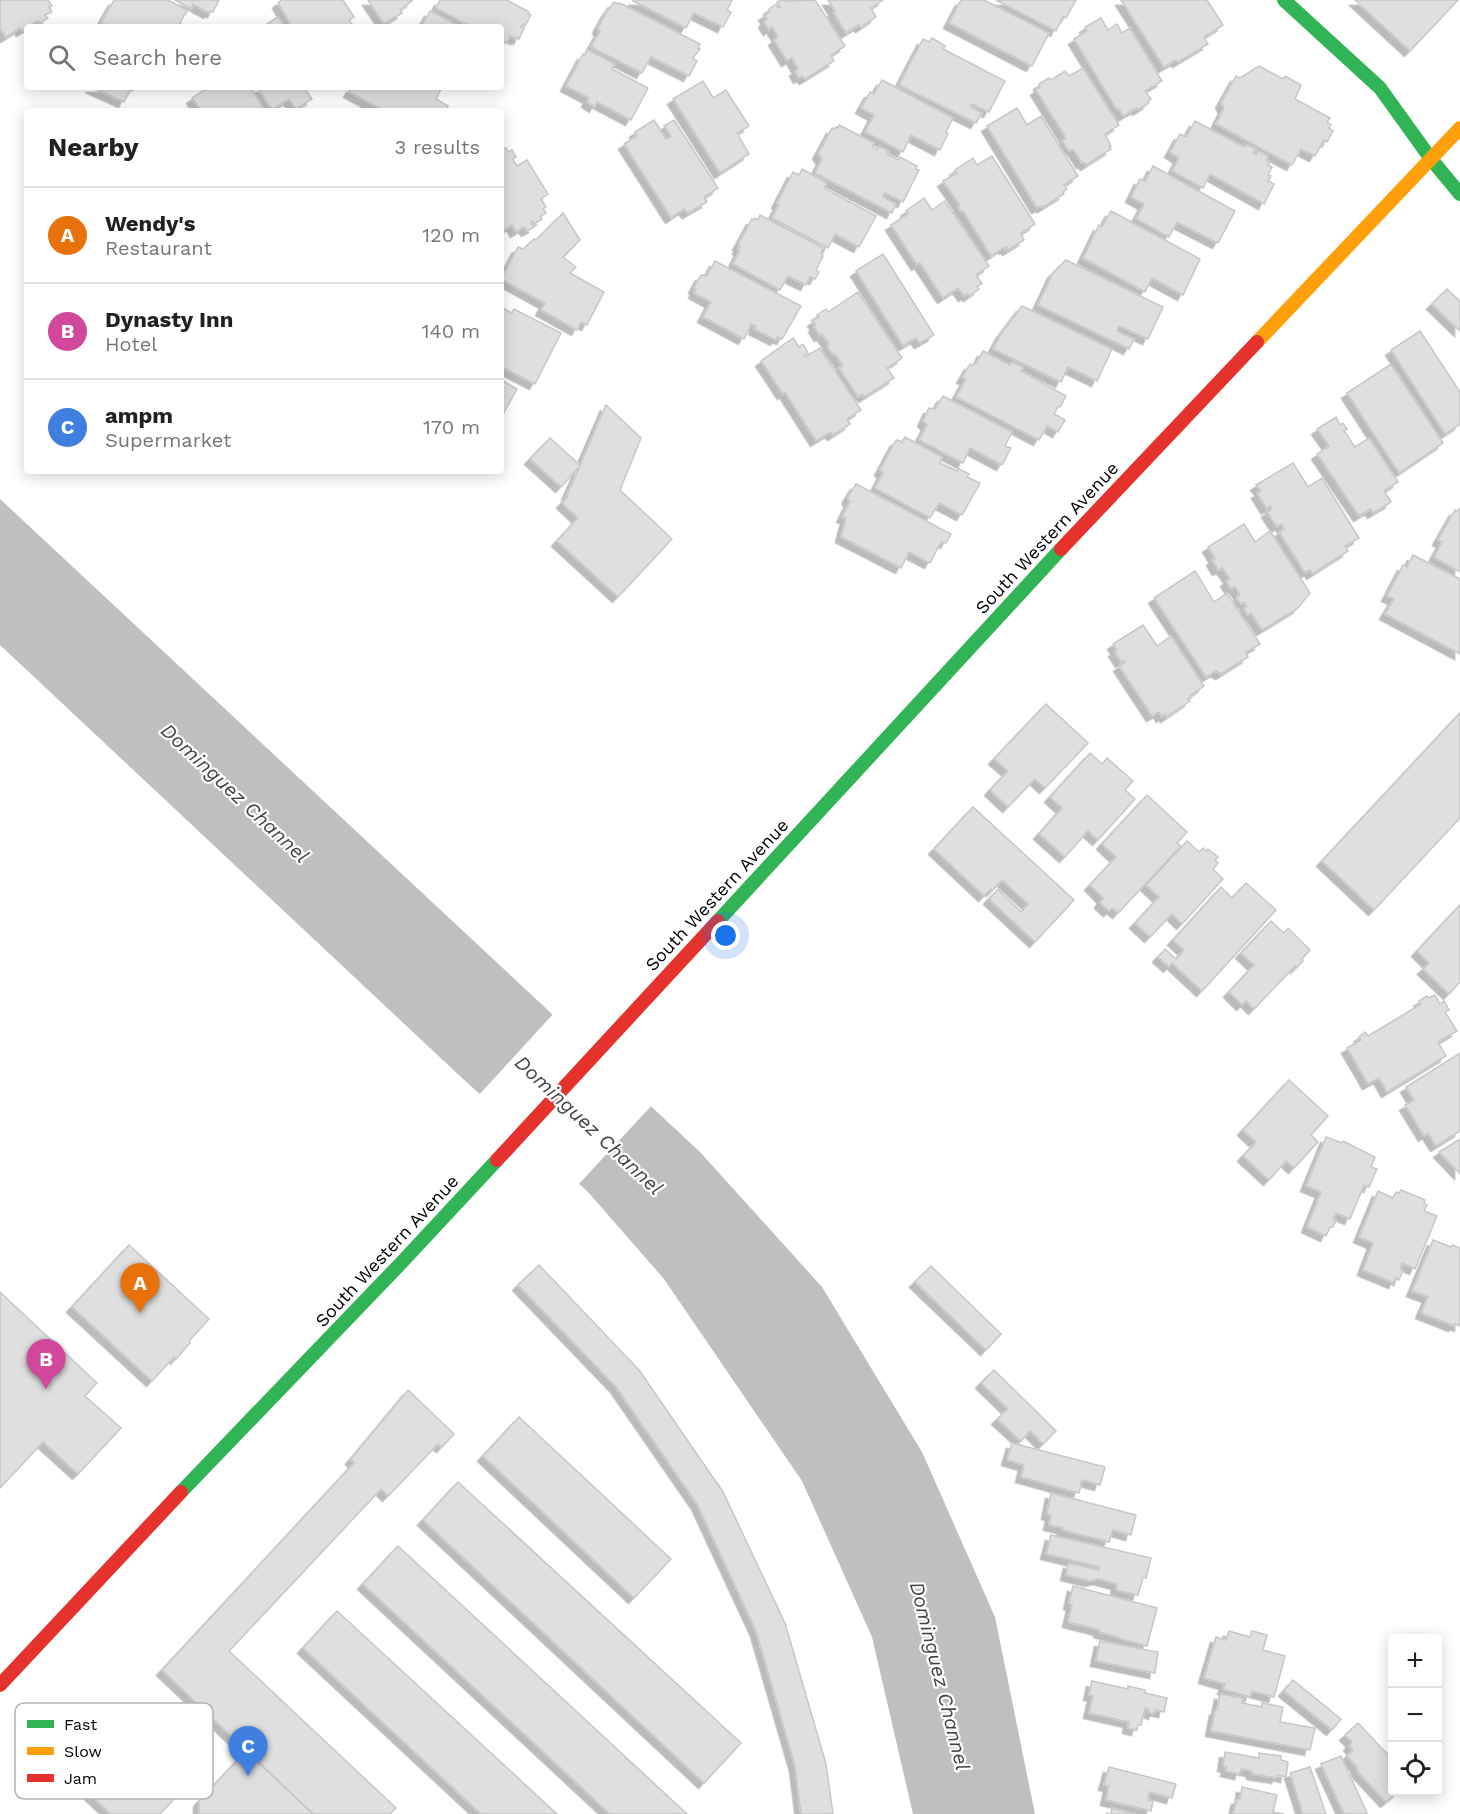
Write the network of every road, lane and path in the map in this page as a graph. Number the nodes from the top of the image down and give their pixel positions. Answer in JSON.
{"nodes":[{"id":1,"x":1284,"y":0,"type":"edge"},
{"id":2,"x":1460,"y":128,"type":"edge"},
{"id":3,"x":1431,"y":159,"type":"junction"},
{"id":4,"x":1460,"y":194,"type":"edge"},
{"id":5,"x":0,"y":1685,"type":"edge"}],
"edges":[{"from":1,"to":3,"type":"main road"},
{"from":2,"to":3,"type":"main road","name":"South Western Avenue"},
{"from":3,"to":4,"type":"main road"},
{"from":3,"to":5,"type":"main road","name":"South Western Avenue"}]}
